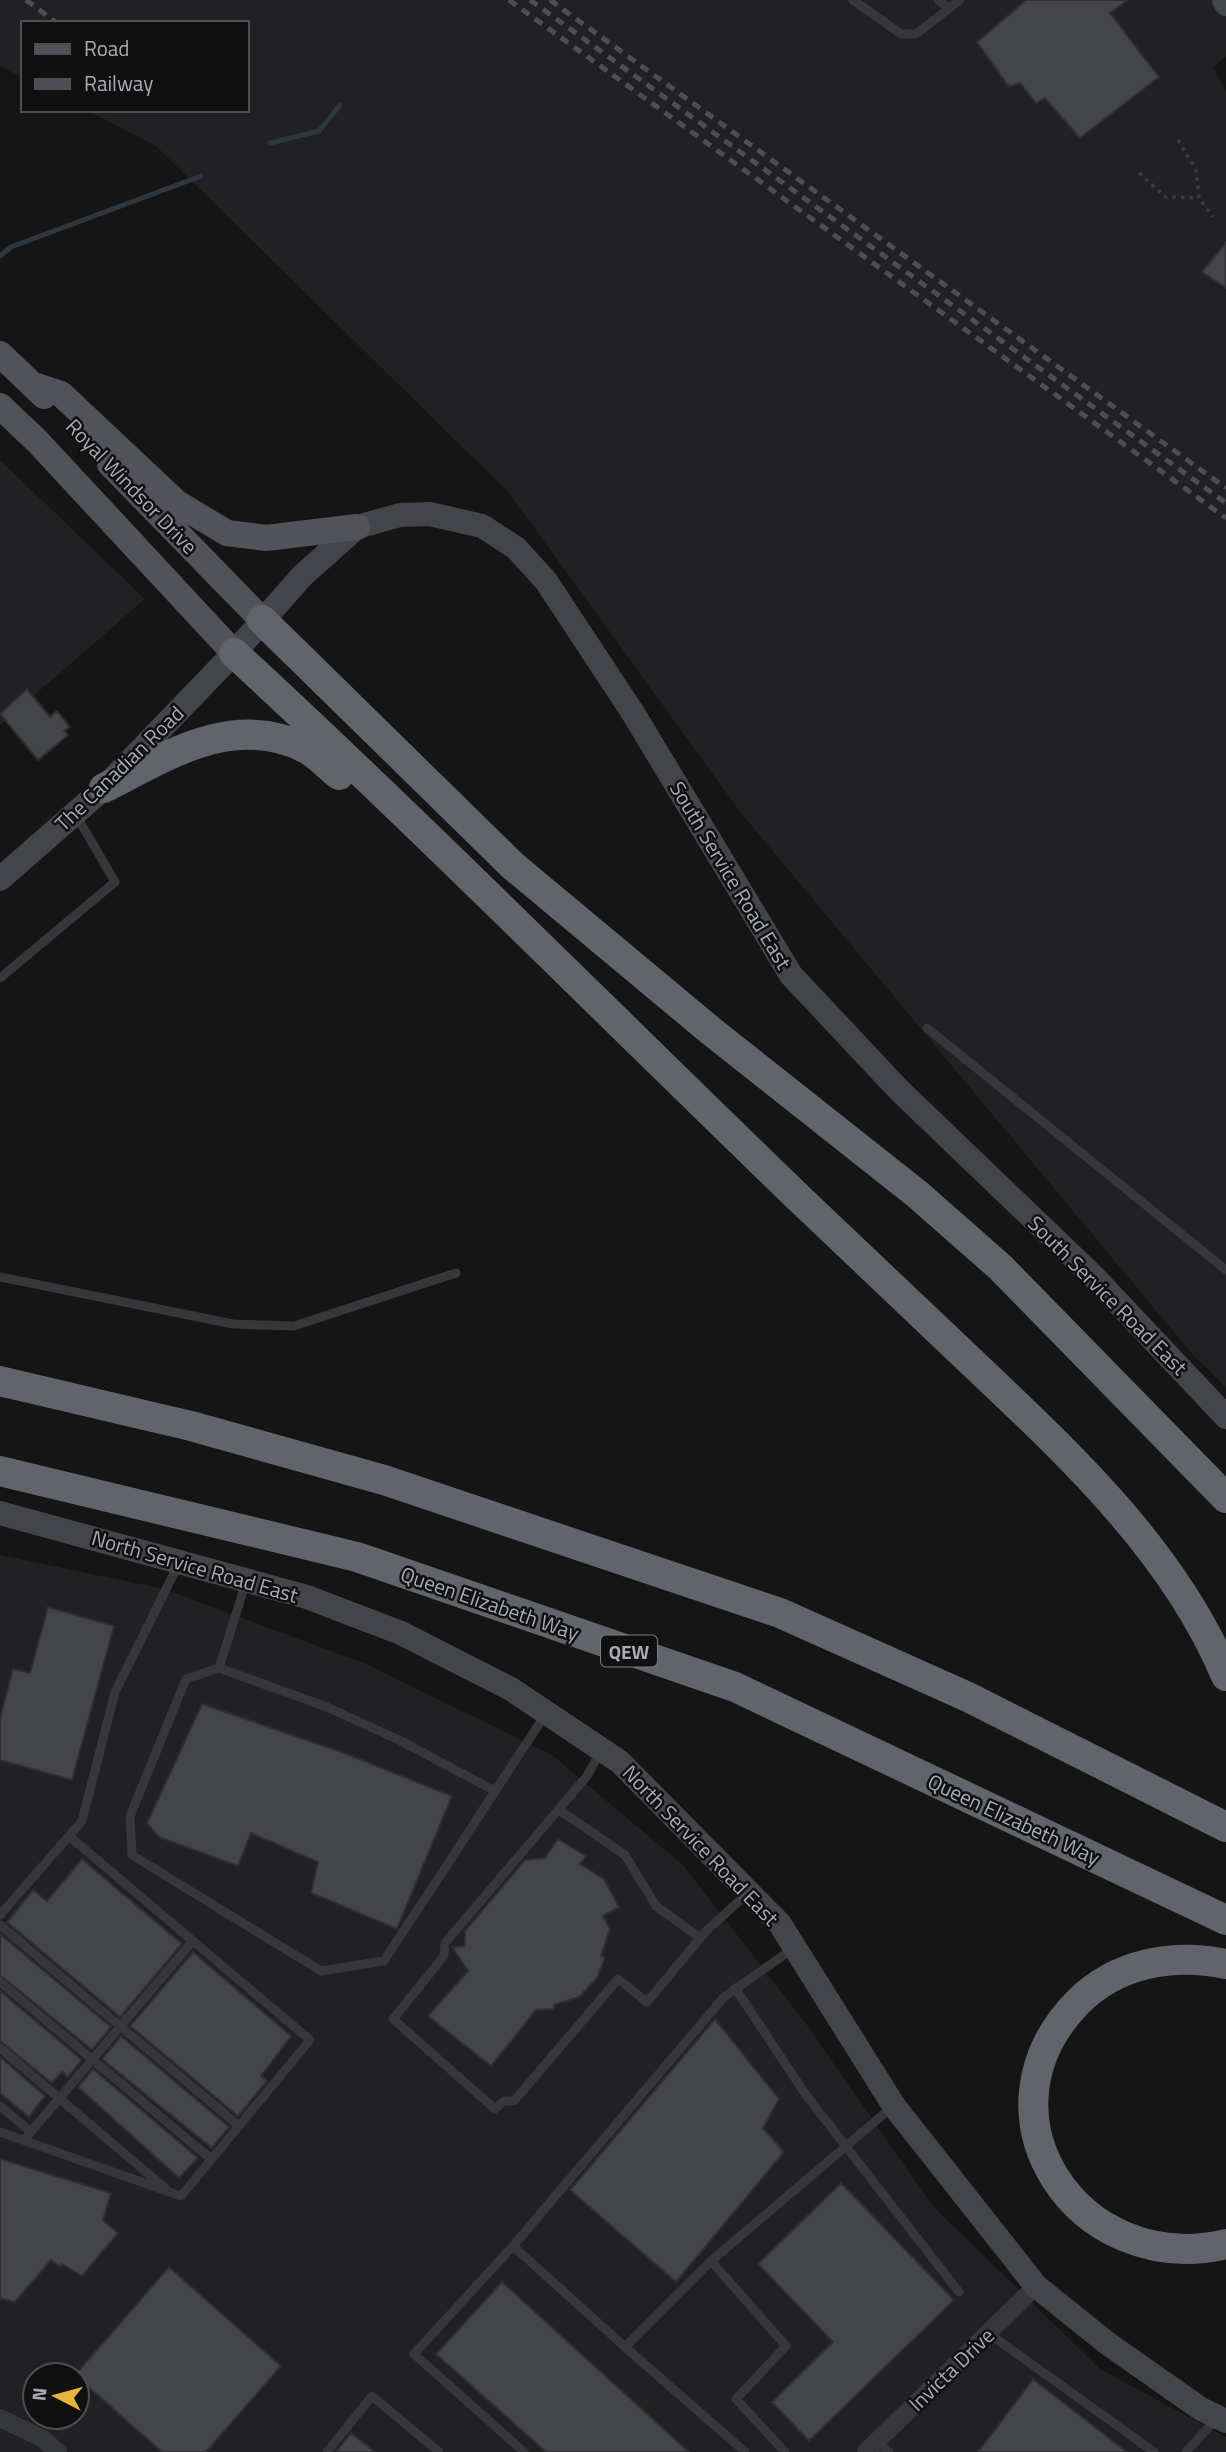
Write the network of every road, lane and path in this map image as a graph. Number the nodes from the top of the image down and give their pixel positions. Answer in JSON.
{"nodes":[{"id":1,"x":853,"y":0,"type":"edge"},
{"id":2,"x":938,"y":0,"type":"edge"},
{"id":3,"x":960,"y":0,"type":"edge"},
{"id":4,"x":949,"y":8,"type":"junction"},
{"id":5,"x":1178,"y":140,"type":"dead end"},
{"id":6,"x":1139,"y":173,"type":"dead end"},
{"id":7,"x":1199,"y":198,"type":"junction"},
{"id":8,"x":1213,"y":218,"type":"dead end"},
{"id":9,"x":0,"y":354,"type":"edge"},
{"id":10,"x":33,"y":384,"type":"junction"},
{"id":11,"x":0,"y":406,"type":"edge"},
{"id":12,"x":357,"y":527,"type":"junction"},
{"id":13,"x":262,"y":620,"type":"junction"},
{"id":14,"x":234,"y":653,"type":"junction"},
{"id":15,"x":104,"y":788,"type":"junction"},
{"id":16,"x":75,"y":814,"type":"junction"},
{"id":17,"x":419,"y":831,"type":"junction"},
{"id":18,"x":0,"y":879,"type":"edge"},
{"id":19,"x":0,"y":978,"type":"edge"},
{"id":20,"x":927,"y":1028,"type":"dead end"},
{"id":21,"x":1226,"y":1270,"type":"edge"},
{"id":22,"x":456,"y":1273,"type":"dead end"},
{"id":23,"x":0,"y":1277,"type":"edge"},
{"id":24,"x":0,"y":1381,"type":"edge"},
{"id":25,"x":1226,"y":1417,"type":"edge"},
{"id":26,"x":0,"y":1471,"type":"edge"},
{"id":27,"x":1226,"y":1498,"type":"edge"},
{"id":28,"x":0,"y":1513,"type":"edge"},
{"id":29,"x":180,"y":1561,"type":"junction"},
{"id":30,"x":247,"y":1580,"type":"junction"},
{"id":31,"x":219,"y":1668,"type":"junction"},
{"id":32,"x":1226,"y":1676,"type":"edge"},
{"id":33,"x":547,"y":1713,"type":"junction"},
{"id":34,"x":602,"y":1750,"type":"junction"},
{"id":35,"x":495,"y":1791,"type":"junction"},
{"id":36,"x":559,"y":1810,"type":"junction"},
{"id":37,"x":1226,"y":1827,"type":"edge"},
{"id":38,"x":69,"y":1836,"type":"junction"},
{"id":39,"x":749,"y":1892,"type":"junction"},
{"id":40,"x":0,"y":1915,"type":"edge"},
{"id":41,"x":1226,"y":1920,"type":"edge"},
{"id":42,"x":0,"y":1925,"type":"edge"},
{"id":43,"x":700,"y":1938,"type":"junction"},
{"id":44,"x":193,"y":1941,"type":"junction"},
{"id":45,"x":795,"y":1948,"type":"junction"},
{"id":46,"x":1226,"y":1964,"type":"edge"},
{"id":47,"x":0,"y":1982,"type":"edge"},
{"id":48,"x":734,"y":1988,"type":"junction"},
{"id":49,"x":120,"y":2026,"type":"junction"},
{"id":50,"x":0,"y":2048,"type":"edge"},
{"id":51,"x":92,"y":2059,"type":"junction"},
{"id":52,"x":59,"y":2098,"type":"junction"},
{"id":53,"x":0,"y":2106,"type":"edge"},
{"id":54,"x":894,"y":2106,"type":"junction"},
{"id":55,"x":239,"y":2126,"type":"junction"},
{"id":56,"x":0,"y":2132,"type":"edge"},
{"id":57,"x":27,"y":2136,"type":"junction"},
{"id":58,"x":845,"y":2147,"type":"junction"},
{"id":59,"x":211,"y":2159,"type":"junction"},
{"id":60,"x":169,"y":2192,"type":"junction"},
{"id":61,"x":1226,"y":2244,"type":"edge"},
{"id":62,"x":513,"y":2246,"type":"junction"},
{"id":63,"x":711,"y":2261,"type":"junction"},
{"id":64,"x":1036,"y":2286,"type":"junction"},
{"id":65,"x":959,"y":2292,"type":"dead end"},
{"id":66,"x":988,"y":2333,"type":"junction"},
{"id":67,"x":625,"y":2347,"type":"junction"},
{"id":68,"x":0,"y":2418,"type":"edge"},
{"id":69,"x":1221,"y":2419,"type":"edge"},
{"id":70,"x":877,"y":2449,"type":"edge"},
{"id":71,"x":58,"y":2452,"type":"edge"},
{"id":72,"x":327,"y":2452,"type":"edge"},
{"id":73,"x":439,"y":2452,"type":"edge"},
{"id":74,"x":524,"y":2452,"type":"edge"},
{"id":75,"x":745,"y":2452,"type":"edge"},
{"id":76,"x":785,"y":2452,"type":"edge"},
{"id":77,"x":1154,"y":2452,"type":"edge"},
{"id":78,"x":1186,"y":2452,"type":"edge"}],
"edges":[{"from":1,"to":4,"type":"lane"},
{"from":2,"to":4,"type":"lane"},
{"from":3,"to":4,"type":"lane"},
{"from":5,"to":7,"type":"path"},
{"from":6,"to":7,"type":"path"},
{"from":7,"to":8,"type":"path"},
{"from":9,"to":10,"type":"main road","name":"Royal Windsor Drive"},
{"from":10,"to":12,"type":"main road"},
{"from":10,"to":13,"type":"main road","name":"Royal Windsor Drive"},
{"from":11,"to":14,"type":"main road","name":"Royal Windsor Drive"},
{"from":12,"to":13,"type":"street","name":"South Service Road East"},
{"from":12,"to":25,"type":"street","name":"South Service Road East"},
{"from":13,"to":14,"type":"street","name":"South Service Road East"},
{"from":13,"to":27,"type":"highway"},
{"from":14,"to":15,"type":"street","name":"The Canadian Road"},
{"from":14,"to":17,"type":"highway"},
{"from":15,"to":16,"type":"street","name":"The Canadian Road"},
{"from":15,"to":17,"type":"highway"},
{"from":16,"to":18,"type":"street","name":"The Canadian Road"},
{"from":16,"to":19,"type":"lane"},
{"from":17,"to":32,"type":"highway"},
{"from":20,"to":21,"type":"lane"},
{"from":22,"to":23,"type":"lane"},
{"from":24,"to":37,"type":"highway"},
{"from":26,"to":41,"type":"highway","name":"Queen Elizabeth Way","number":"QEW"},
{"from":28,"to":29,"type":"street","name":"North Service Road East"},
{"from":29,"to":30,"type":"street","name":"North Service Road East"},
{"from":29,"to":38,"type":"lane"},
{"from":30,"to":31,"type":"lane"},
{"from":30,"to":33,"type":"street","name":"North Service Road East"},
{"from":31,"to":35,"type":"lane"},
{"from":31,"to":35,"type":"lane"},
{"from":33,"to":34,"type":"street","name":"North Service Road East"},
{"from":33,"to":35,"type":"lane"},
{"from":34,"to":36,"type":"lane"},
{"from":34,"to":39,"type":"street","name":"North Service Road East"},
{"from":36,"to":43,"type":"lane"},
{"from":36,"to":43,"type":"lane"},
{"from":38,"to":40,"type":"lane"},
{"from":38,"to":44,"type":"lane"},
{"from":39,"to":43,"type":"lane"},
{"from":39,"to":45,"type":"street","name":"North Service Road East"},
{"from":42,"to":49,"type":"lane"},
{"from":44,"to":49,"type":"lane"},
{"from":44,"to":55,"type":"lane"},
{"from":45,"to":48,"type":"lane"},
{"from":45,"to":54,"type":"street","name":"North Service Road East"},
{"from":46,"to":61,"type":"highway"},
{"from":47,"to":51,"type":"lane"},
{"from":48,"to":58,"type":"lane"},
{"from":48,"to":62,"type":"lane"},
{"from":49,"to":51,"type":"lane"},
{"from":49,"to":55,"type":"lane"},
{"from":50,"to":52,"type":"lane"},
{"from":51,"to":52,"type":"lane"},
{"from":51,"to":59,"type":"lane"},
{"from":52,"to":57,"type":"lane"},
{"from":52,"to":60,"type":"lane"},
{"from":53,"to":57,"type":"lane"},
{"from":54,"to":58,"type":"lane"},
{"from":54,"to":64,"type":"street","name":"North Service Road East"},
{"from":55,"to":59,"type":"lane"},
{"from":56,"to":57,"type":"lane"},
{"from":57,"to":60,"type":"lane"},
{"from":58,"to":63,"type":"lane"},
{"from":58,"to":65,"type":"lane"},
{"from":59,"to":60,"type":"lane"},
{"from":62,"to":67,"type":"lane"},
{"from":62,"to":74,"type":"lane"},
{"from":63,"to":67,"type":"lane"},
{"from":63,"to":76,"type":"lane"},
{"from":64,"to":66,"type":"street","name":"Invicta Drive"},
{"from":64,"to":69,"type":"street","name":"North Service Road East"},
{"from":66,"to":70,"type":"street","name":"Invicta Drive"},
{"from":66,"to":77,"type":"lane"},
{"from":67,"to":75,"type":"lane"},
{"from":68,"to":71,"type":"street"},
{"from":69,"to":78,"type":"lane"},
{"from":72,"to":73,"type":"lane"}]}
